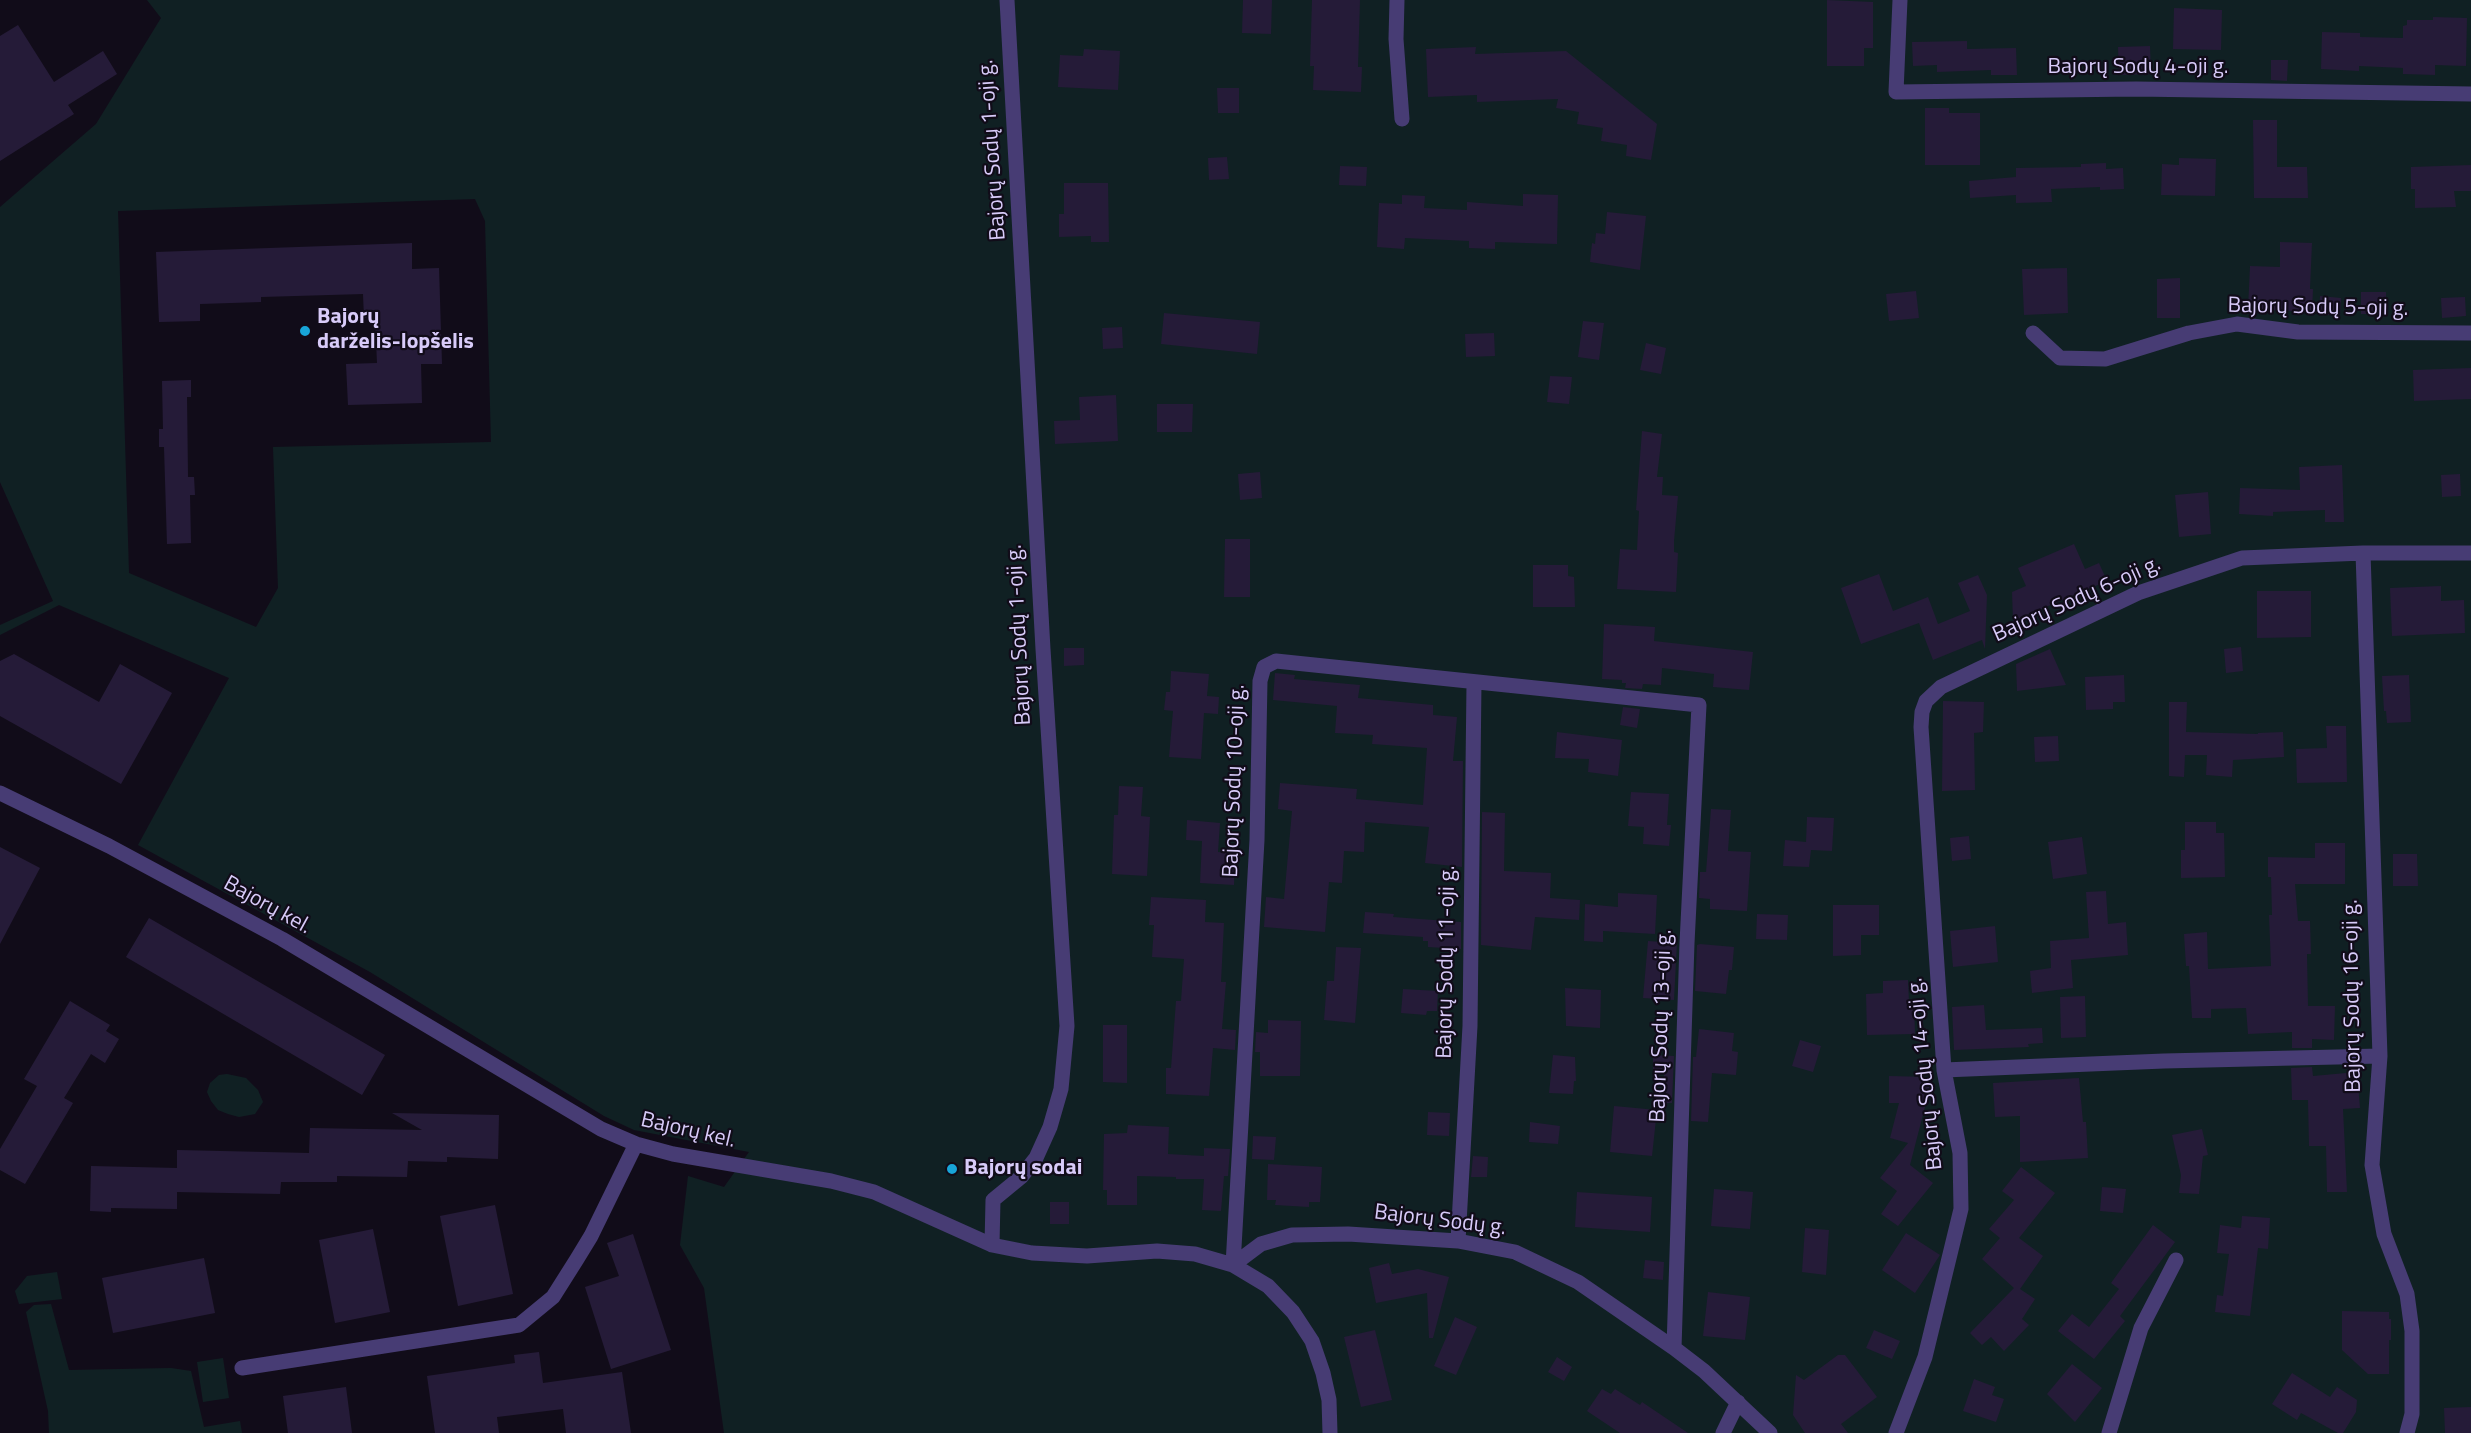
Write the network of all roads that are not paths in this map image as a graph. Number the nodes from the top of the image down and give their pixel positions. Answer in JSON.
{"nodes":[{"id":1,"x":1007,"y":0,"type":"edge"},
{"id":2,"x":1396,"y":0,"type":"edge"},
{"id":3,"x":1900,"y":0,"type":"edge"},
{"id":4,"x":2471,"y":94,"type":"edge"},
{"id":5,"x":1402,"y":118,"type":"dead end"},
{"id":6,"x":2033,"y":333,"type":"dead end"},
{"id":7,"x":2471,"y":333,"type":"edge"},
{"id":8,"x":2363,"y":553,"type":"junction"},
{"id":9,"x":2471,"y":553,"type":"edge"},
{"id":10,"x":1474,"y":683,"type":"junction"},
{"id":11,"x":1926,"y":701,"type":"joint"},
{"id":12,"x":1699,"y":705,"type":"joint"},
{"id":13,"x":0,"y":793,"type":"edge"},
{"id":14,"x":2380,"y":1056,"type":"junction"},
{"id":15,"x":1944,"y":1070,"type":"junction"},
{"id":16,"x":636,"y":1144,"type":"junction"},
{"id":17,"x":1458,"y":1241,"type":"junction"},
{"id":18,"x":992,"y":1245,"type":"junction"},
{"id":19,"x":2176,"y":1260,"type":"dead end"},
{"id":20,"x":1233,"y":1265,"type":"junction"},
{"id":21,"x":1674,"y":1348,"type":"junction"},
{"id":22,"x":242,"y":1368,"type":"dead end"},
{"id":23,"x":1738,"y":1402,"type":"junction"},
{"id":24,"x":1330,"y":1433,"type":"edge"},
{"id":25,"x":1723,"y":1433,"type":"edge"},
{"id":26,"x":1770,"y":1433,"type":"edge"},
{"id":27,"x":1896,"y":1433,"type":"edge"},
{"id":28,"x":2109,"y":1433,"type":"edge"},
{"id":29,"x":2407,"y":1433,"type":"edge"}],
"edges":[{"from":1,"to":18,"type":"street","name":"Bajorų Sodų 1-oji g."},
{"from":2,"to":5,"type":"street"},
{"from":3,"to":4,"type":"street","name":"Bajorų Sodų 4-oji g."},
{"from":6,"to":7,"type":"street","name":"Bajorų Sodų 5-oji g."},
{"from":8,"to":9,"type":"street","name":"Bajorų Sodų 6-oji g."},
{"from":8,"to":11,"type":"street","name":"Bajorų Sodų 6-oji g."},
{"from":8,"to":14,"type":"street","name":"Bajorų Sodų 16-oji g."},
{"from":10,"to":12,"type":"street","name":"Bajorų Sodų 10-oji g."},
{"from":10,"to":17,"type":"street","name":"Bajorų Sodų 11-oji g."},
{"from":10,"to":20,"type":"street","name":"Bajorų Sodų 10-oji g."},
{"from":11,"to":15,"type":"street","name":"Bajorų Sodų 14-oji g."},
{"from":12,"to":21,"type":"street","name":"Bajorų Sodų 13-oji g."},
{"from":13,"to":16,"type":"street","name":"Bajorų kel."},
{"from":14,"to":15,"type":"street"},
{"from":14,"to":29,"type":"street","name":"Bajorų Sodų 16-oji g."},
{"from":15,"to":27,"type":"street","name":"Bajorų Sodų 14-oji g."},
{"from":16,"to":18,"type":"street","name":"Bajorų kel."},
{"from":16,"to":22,"type":"street"},
{"from":17,"to":20,"type":"street","name":"Bajorų Sodų g."},
{"from":17,"to":21,"type":"street","name":"Bajorų Sodų g."},
{"from":18,"to":20,"type":"street","name":"Bajorų kel."},
{"from":19,"to":28,"type":"street"},
{"from":20,"to":24,"type":"street","name":"Bajorų kel."},
{"from":21,"to":23,"type":"street","name":"Bajorų Sodų g."},
{"from":23,"to":25,"type":"street"},
{"from":23,"to":26,"type":"street","name":"Bajorų Sodų g."}]}
